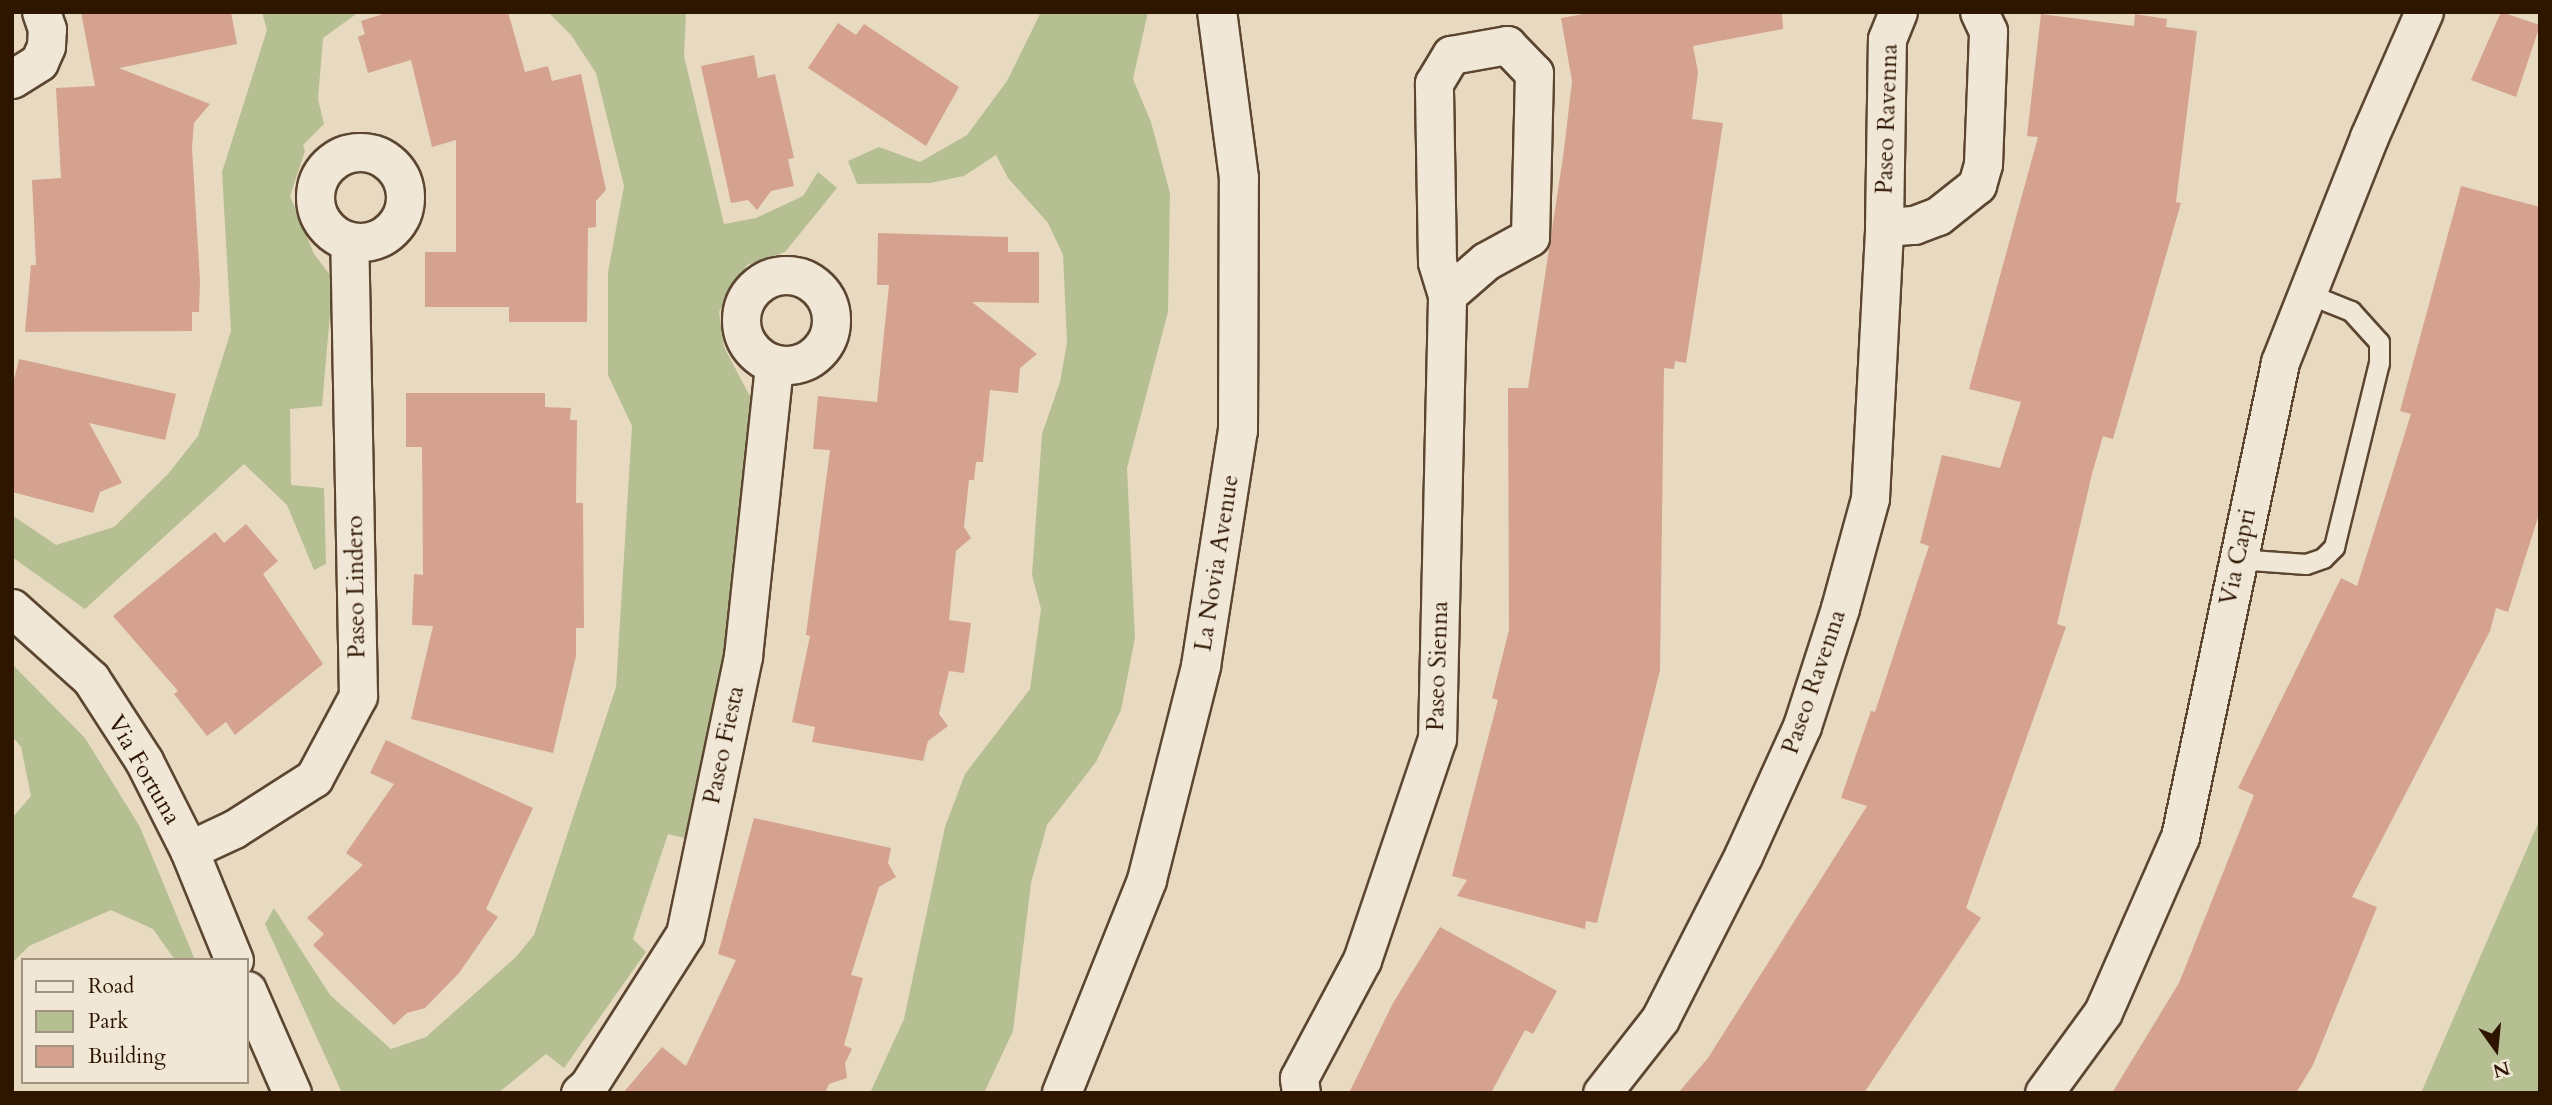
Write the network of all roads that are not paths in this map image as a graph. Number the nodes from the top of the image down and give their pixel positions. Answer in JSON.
{"nodes":[{"id":1,"x":41,"y":12,"type":"edge"},
{"id":2,"x":1217,"y":12,"type":"edge"},
{"id":3,"x":1898,"y":12,"type":"edge"},
{"id":4,"x":1979,"y":12,"type":"edge"},
{"id":5,"x":2424,"y":12,"type":"edge"},
{"id":6,"x":12,"y":79,"type":"edge"},
{"id":7,"x":1884,"y":227,"type":"junction"},
{"id":8,"x":349,"y":241,"type":"dead end"},
{"id":9,"x":2305,"y":293,"type":"junction"},
{"id":10,"x":1447,"y":295,"type":"junction"},
{"id":11,"x":774,"y":364,"type":"dead end"},
{"id":12,"x":2237,"y":559,"type":"junction"},
{"id":13,"x":12,"y":608,"type":"edge"},
{"id":14,"x":189,"y":850,"type":"junction"},
{"id":15,"x":233,"y":958,"type":"edge"},
{"id":16,"x":248,"y":992,"type":"edge"},
{"id":17,"x":288,"y":1091,"type":"edge"},
{"id":18,"x":580,"y":1093,"type":"edge"},
{"id":19,"x":1062,"y":1093,"type":"edge"},
{"id":20,"x":1301,"y":1093,"type":"edge"},
{"id":21,"x":1602,"y":1093,"type":"edge"},
{"id":22,"x":2044,"y":1093,"type":"edge"}],
"edges":[{"from":1,"to":6,"type":"street"},
{"from":2,"to":19,"type":"main road","name":"La Novia Avenue"},
{"from":3,"to":7,"type":"street","name":"Paseo Ravenna"},
{"from":4,"to":7,"type":"street","name":"Paseo Ravenna"},
{"from":5,"to":9,"type":"street","name":"Via Capri"},
{"from":7,"to":21,"type":"street","name":"Paseo Ravenna"},
{"from":8,"to":14,"type":"street","name":"Paseo Lindero"},
{"from":9,"to":12,"type":"street","name":"Via Capri"},
{"from":9,"to":12,"type":"lane"},
{"from":10,"to":10,"type":"street","name":"Paseo Sienna"},
{"from":10,"to":20,"type":"street","name":"Paseo Sienna"},
{"from":11,"to":18,"type":"street","name":"Paseo Fiesta"},
{"from":12,"to":22,"type":"street","name":"Via Capri"},
{"from":13,"to":14,"type":"street","name":"Via Fortuna"},
{"from":14,"to":15,"type":"street","name":"Via Fortuna"},
{"from":16,"to":17,"type":"street"}]}
